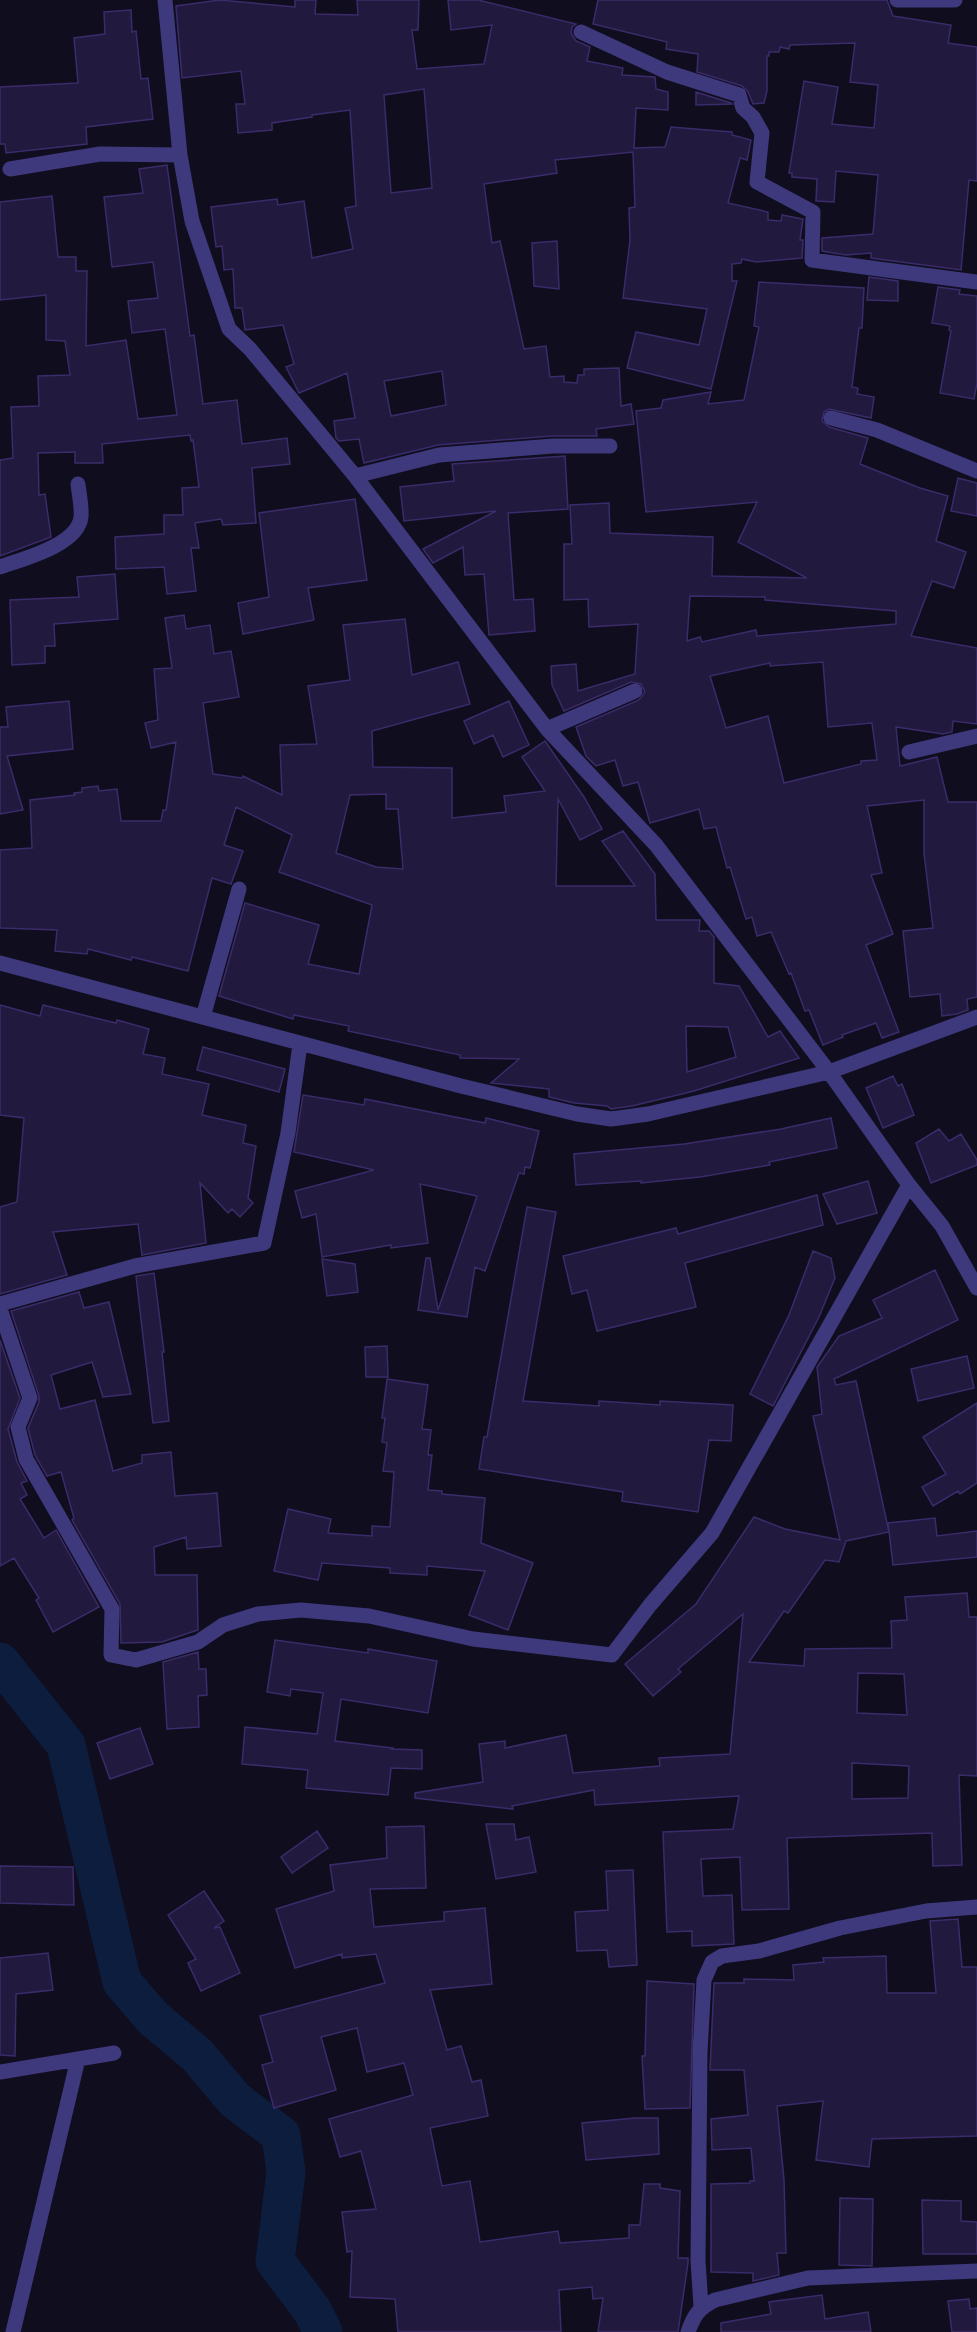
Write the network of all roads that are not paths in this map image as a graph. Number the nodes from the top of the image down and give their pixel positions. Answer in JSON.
{"nodes":[{"id":1,"x":165,"y":0,"type":"edge"},
{"id":2,"x":897,"y":0,"type":"edge"},
{"id":3,"x":955,"y":0,"type":"edge"},
{"id":4,"x":581,"y":32,"type":"dead end"},
{"id":5,"x":180,"y":155,"type":"junction"},
{"id":6,"x":10,"y":169,"type":"dead end"},
{"id":7,"x":977,"y":282,"type":"edge"},
{"id":8,"x":831,"y":418,"type":"dead end"},
{"id":9,"x":610,"y":446,"type":"dead end"},
{"id":10,"x":977,"y":471,"type":"edge"},
{"id":11,"x":356,"y":476,"type":"junction"},
{"id":12,"x":78,"y":483,"type":"dead end"},
{"id":13,"x":0,"y":567,"type":"edge"},
{"id":14,"x":635,"y":691,"type":"dead end"},
{"id":15,"x":547,"y":729,"type":"junction"},
{"id":16,"x":977,"y":736,"type":"edge"},
{"id":17,"x":909,"y":752,"type":"dead end"},
{"id":18,"x":239,"y":889,"type":"dead end"},
{"id":19,"x":0,"y":963,"type":"edge"},
{"id":20,"x":203,"y":1017,"type":"junction"},
{"id":21,"x":977,"y":1017,"type":"edge"},
{"id":22,"x":300,"y":1044,"type":"junction"},
{"id":23,"x":830,"y":1072,"type":"junction"},
{"id":24,"x":909,"y":1185,"type":"junction"},
{"id":25,"x":977,"y":1288,"type":"edge"},
{"id":26,"x":0,"y":1304,"type":"edge"},
{"id":27,"x":0,"y":1309,"type":"edge"},
{"id":28,"x":977,"y":1907,"type":"edge"},
{"id":29,"x":114,"y":2053,"type":"dead end"},
{"id":30,"x":78,"y":2059,"type":"junction"},
{"id":31,"x":0,"y":2072,"type":"edge"},
{"id":32,"x":977,"y":2271,"type":"edge"},
{"id":33,"x":701,"y":2307,"type":"junction"},
{"id":34,"x":13,"y":2332,"type":"edge"},
{"id":35,"x":688,"y":2332,"type":"edge"}],
"edges":[{"from":1,"to":5,"type":"street"},
{"from":2,"to":3,"type":"street"},
{"from":4,"to":7,"type":"street"},
{"from":5,"to":6,"type":"street"},
{"from":5,"to":11,"type":"street"},
{"from":8,"to":10,"type":"street"},
{"from":9,"to":11,"type":"street"},
{"from":11,"to":15,"type":"street"},
{"from":12,"to":13,"type":"street"},
{"from":14,"to":15,"type":"street"},
{"from":15,"to":23,"type":"street"},
{"from":16,"to":17,"type":"street"},
{"from":18,"to":20,"type":"street"},
{"from":19,"to":20,"type":"street"},
{"from":20,"to":22,"type":"street"},
{"from":21,"to":23,"type":"street"},
{"from":22,"to":23,"type":"street"},
{"from":22,"to":26,"type":"street"},
{"from":23,"to":24,"type":"street"},
{"from":24,"to":25,"type":"street"},
{"from":24,"to":27,"type":"street"},
{"from":28,"to":33,"type":"street"},
{"from":29,"to":30,"type":"street"},
{"from":30,"to":31,"type":"street"},
{"from":30,"to":34,"type":"street"},
{"from":32,"to":33,"type":"street"},
{"from":33,"to":35,"type":"street"}]}
